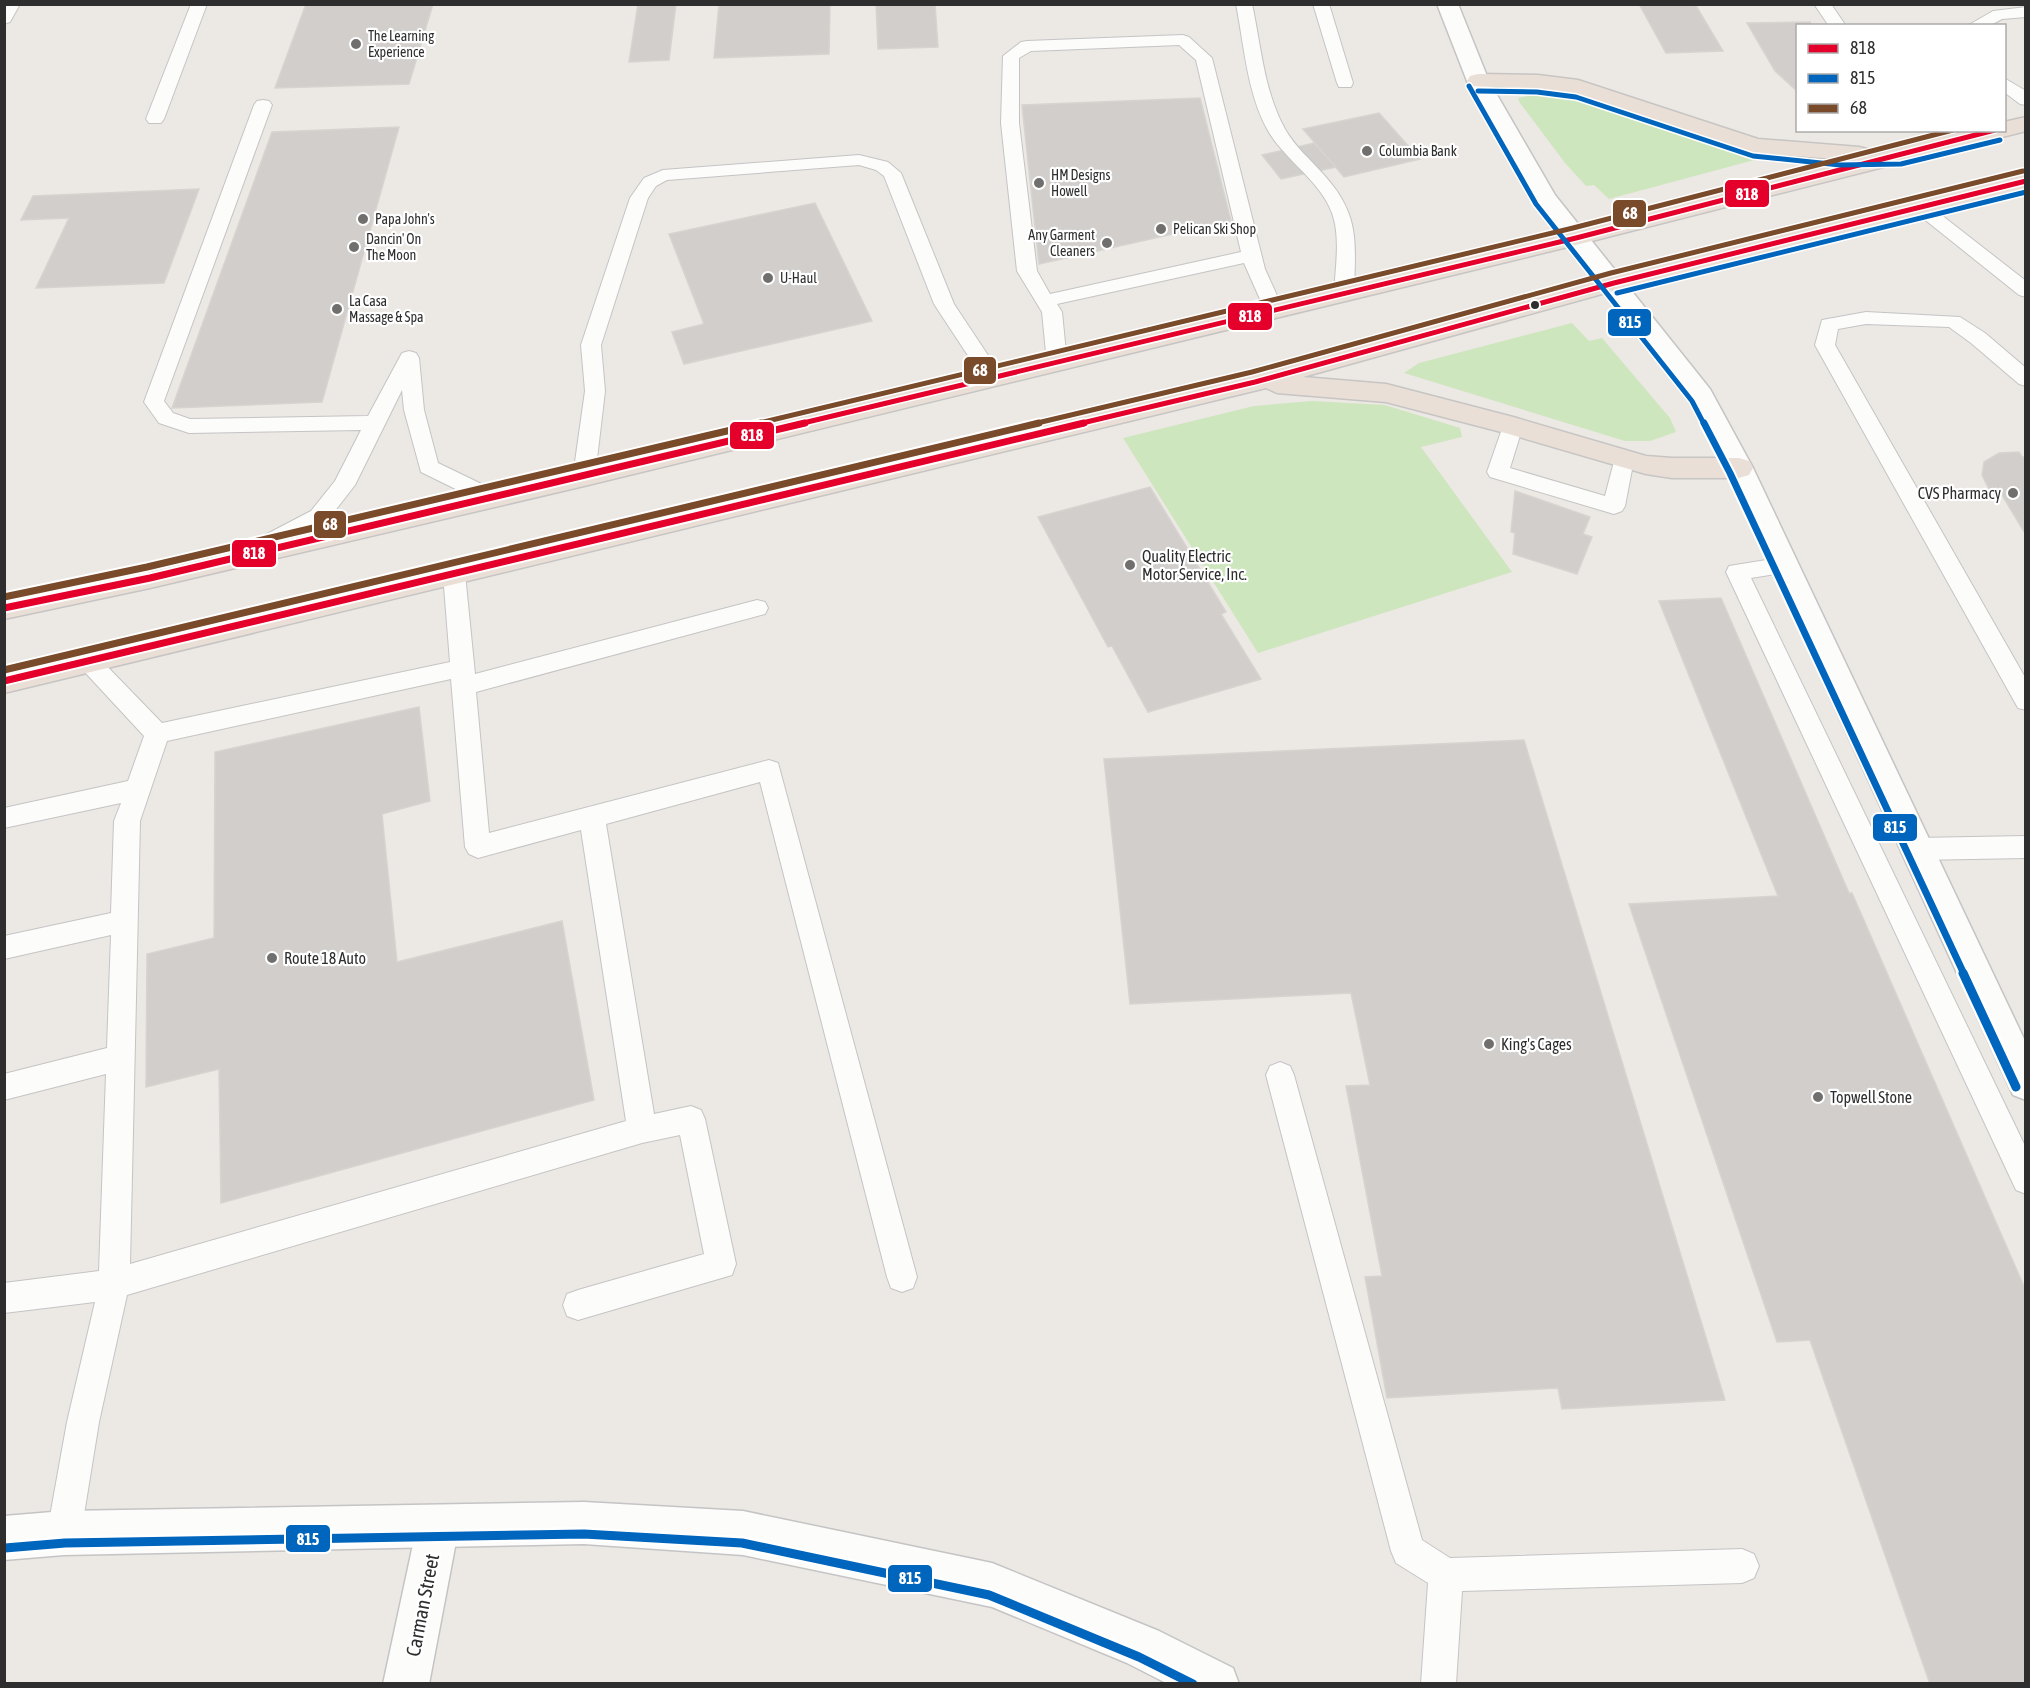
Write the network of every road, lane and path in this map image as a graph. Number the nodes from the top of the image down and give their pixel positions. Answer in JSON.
{"nodes":[{"id":1,"x":12,"y":4,"type":"edge"},
{"id":2,"x":199,"y":4,"type":"edge"},
{"id":3,"x":1244,"y":4,"type":"edge"},
{"id":4,"x":1321,"y":4,"type":"edge"},
{"id":5,"x":1447,"y":4,"type":"edge"},
{"id":6,"x":1822,"y":4,"type":"edge"},
{"id":7,"x":2025,"y":12,"type":"edge"},
{"id":8,"x":4,"y":19,"type":"edge"},
{"id":9,"x":1837,"y":24,"type":"edge"},
{"id":10,"x":1979,"y":24,"type":"edge"},
{"id":11,"x":1478,"y":81,"type":"junction"},
{"id":12,"x":1345,"y":83,"type":"dead end"},
{"id":13,"x":2006,"y":85,"type":"edge"},
{"id":14,"x":2025,"y":100,"type":"edge"},
{"id":15,"x":263,"y":105,"type":"dead end"},
{"id":16,"x":155,"y":119,"type":"dead end"},
{"id":17,"x":2025,"y":124,"type":"edge"},
{"id":18,"x":2006,"y":129,"type":"edge"},
{"id":19,"x":1970,"y":133,"type":"edge"},
{"id":20,"x":1900,"y":153,"type":"junction"},
{"id":21,"x":2025,"y":181,"type":"edge"},
{"id":22,"x":1920,"y":207,"type":"junction"},
{"id":23,"x":1576,"y":238,"type":"junction"},
{"id":24,"x":1252,"y":255,"type":"junction"},
{"id":25,"x":1614,"y":283,"type":"junction"},
{"id":26,"x":2025,"y":291,"type":"edge"},
{"id":27,"x":1344,"y":295,"type":"junction"},
{"id":28,"x":1045,"y":301,"type":"junction"},
{"id":29,"x":1274,"y":311,"type":"junction"},
{"id":30,"x":1057,"y":363,"type":"junction"},
{"id":31,"x":993,"y":378,"type":"junction"},
{"id":32,"x":2025,"y":379,"type":"edge"},
{"id":33,"x":1255,"y":381,"type":"junction"},
{"id":34,"x":375,"y":423,"type":"junction"},
{"id":35,"x":1513,"y":426,"type":"junction"},
{"id":36,"x":1623,"y":459,"type":"junction"},
{"id":37,"x":1739,"y":468,"type":"junction"},
{"id":38,"x":584,"y":476,"type":"junction"},
{"id":39,"x":488,"y":496,"type":"junction"},
{"id":40,"x":243,"y":557,"type":"junction"},
{"id":41,"x":1785,"y":565,"type":"junction"},
{"id":42,"x":454,"y":574,"type":"junction"},
{"id":43,"x":4,"y":608,"type":"edge"},
{"id":44,"x":757,"y":608,"type":"dead end"},
{"id":45,"x":89,"y":662,"type":"junction"},
{"id":46,"x":463,"y":677,"type":"junction"},
{"id":47,"x":4,"y":681,"type":"edge"},
{"id":48,"x":2025,"y":701,"type":"edge"},
{"id":49,"x":157,"y":734,"type":"junction"},
{"id":50,"x":138,"y":789,"type":"junction"},
{"id":51,"x":592,"y":817,"type":"junction"},
{"id":52,"x":4,"y":818,"type":"edge"},
{"id":53,"x":2025,"y":847,"type":"edge"},
{"id":54,"x":1917,"y":849,"type":"junction"},
{"id":55,"x":124,"y":921,"type":"junction"},
{"id":56,"x":4,"y":948,"type":"edge"},
{"id":57,"x":120,"y":1057,"type":"junction"},
{"id":58,"x":1280,"y":1075,"type":"dead end"},
{"id":59,"x":2025,"y":1083,"type":"edge"},
{"id":60,"x":4,"y":1087,"type":"edge"},
{"id":61,"x":642,"y":1130,"type":"junction"},
{"id":62,"x":2025,"y":1180,"type":"edge"},
{"id":63,"x":902,"y":1277,"type":"dead end"},
{"id":64,"x":114,"y":1284,"type":"junction"},
{"id":65,"x":4,"y":1298,"type":"edge"},
{"id":66,"x":578,"y":1305,"type":"dead end"},
{"id":67,"x":438,"y":1526,"type":"junction"},
{"id":68,"x":64,"y":1533,"type":"junction"},
{"id":69,"x":4,"y":1538,"type":"edge"},
{"id":70,"x":1742,"y":1566,"type":"dead end"},
{"id":71,"x":1446,"y":1575,"type":"junction"},
{"id":72,"x":406,"y":1683,"type":"edge"},
{"id":73,"x":1216,"y":1683,"type":"edge"},
{"id":74,"x":1438,"y":1683,"type":"edge"}],
"edges":[{"from":1,"to":8,"type":"lane"},
{"from":2,"to":16,"type":"lane"},
{"from":3,"to":27,"type":"lane"},
{"from":4,"to":12,"type":"lane"},
{"from":5,"to":11,"type":"street"},
{"from":6,"to":9,"type":"lane"},
{"from":7,"to":10,"type":"lane"},
{"from":11,"to":20,"type":"highway"},
{"from":11,"to":23,"type":"street"},
{"from":13,"to":14,"type":"lane"},
{"from":15,"to":34,"type":"lane"},
{"from":17,"to":18,"type":"highway"},
{"from":19,"to":20,"type":"highway"},
{"from":20,"to":23,"type":"highway"},
{"from":21,"to":22,"type":"highway"},
{"from":22,"to":25,"type":"highway"},
{"from":22,"to":26,"type":"lane"},
{"from":23,"to":25,"type":"street"},
{"from":23,"to":27,"type":"highway"},
{"from":24,"to":28,"type":"lane"},
{"from":24,"to":28,"type":"lane"},
{"from":24,"to":29,"type":"lane"},
{"from":25,"to":33,"type":"highway"},
{"from":25,"to":37,"type":"street"},
{"from":27,"to":29,"type":"highway"},
{"from":28,"to":30,"type":"lane"},
{"from":29,"to":30,"type":"highway"},
{"from":30,"to":31,"type":"highway"},
{"from":31,"to":38,"type":"highway"},
{"from":31,"to":38,"type":"lane"},
{"from":32,"to":48,"type":"lane"},
{"from":33,"to":35,"type":"highway"},
{"from":33,"to":42,"type":"highway"},
{"from":34,"to":39,"type":"lane"},
{"from":34,"to":40,"type":"lane"},
{"from":35,"to":36,"type":"highway"},
{"from":35,"to":36,"type":"lane"},
{"from":36,"to":37,"type":"highway"},
{"from":37,"to":41,"type":"street"},
{"from":38,"to":39,"type":"highway"},
{"from":39,"to":40,"type":"highway"},
{"from":40,"to":43,"type":"highway"},
{"from":41,"to":54,"type":"street"},
{"from":41,"to":62,"type":"lane"},
{"from":42,"to":45,"type":"highway"},
{"from":42,"to":46,"type":"lane"},
{"from":44,"to":46,"type":"lane"},
{"from":45,"to":47,"type":"highway"},
{"from":45,"to":49,"type":"lane"},
{"from":46,"to":49,"type":"lane"},
{"from":46,"to":51,"type":"lane"},
{"from":49,"to":50,"type":"lane"},
{"from":50,"to":52,"type":"lane"},
{"from":50,"to":55,"type":"lane"},
{"from":51,"to":61,"type":"lane"},
{"from":51,"to":63,"type":"lane"},
{"from":53,"to":54,"type":"lane"},
{"from":54,"to":59,"type":"street"},
{"from":55,"to":56,"type":"lane"},
{"from":55,"to":57,"type":"lane"},
{"from":57,"to":60,"type":"lane"},
{"from":57,"to":64,"type":"lane"},
{"from":58,"to":71,"type":"lane"},
{"from":61,"to":64,"type":"lane"},
{"from":61,"to":66,"type":"lane"},
{"from":64,"to":65,"type":"lane"},
{"from":64,"to":68,"type":"lane"},
{"from":67,"to":68,"type":"street"},
{"from":67,"to":72,"type":"street","name":"Carman Street"},
{"from":67,"to":73,"type":"street"},
{"from":68,"to":69,"type":"street"},
{"from":70,"to":71,"type":"lane"},
{"from":71,"to":74,"type":"lane"}]}
